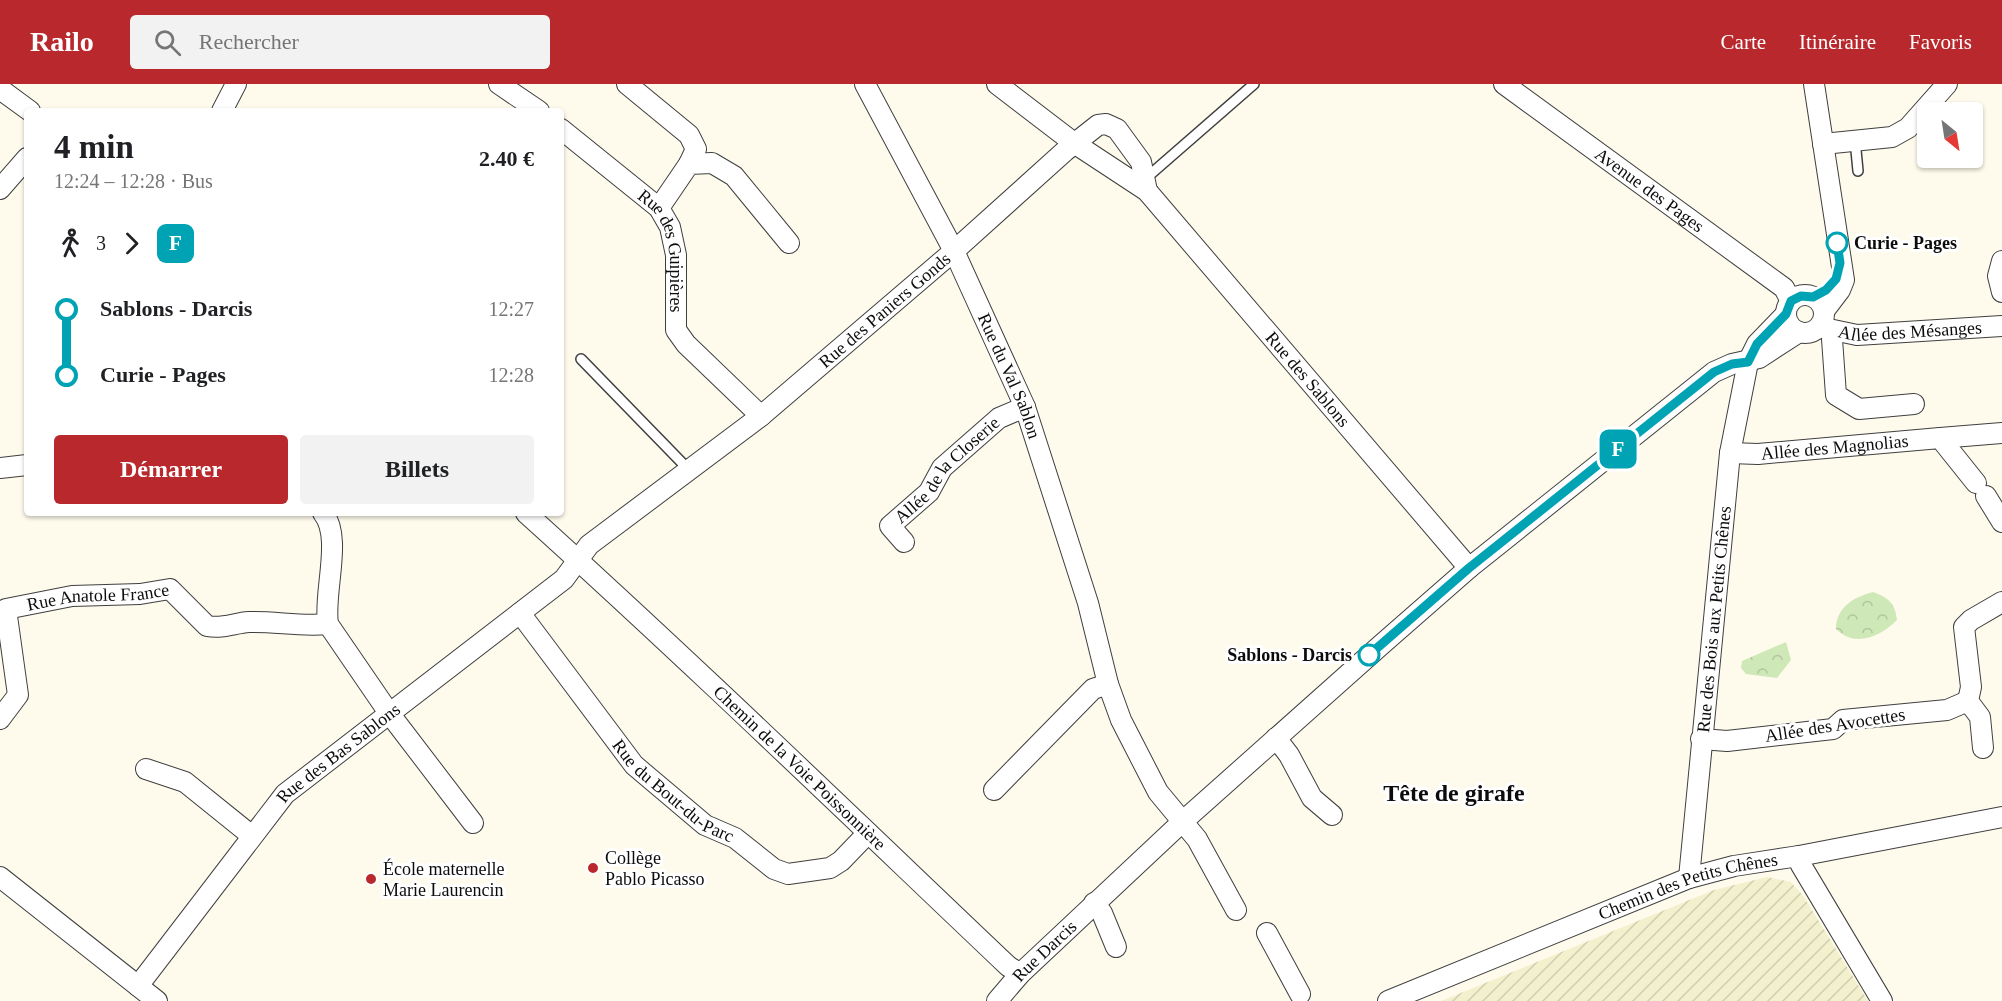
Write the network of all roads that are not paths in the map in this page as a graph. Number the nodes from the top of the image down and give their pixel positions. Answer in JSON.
{"nodes":[{"id":1,"x":236,"y":84,"type":"edge"},
{"id":2,"x":500,"y":84,"type":"edge"},
{"id":3,"x":627,"y":84,"type":"edge"},
{"id":4,"x":865,"y":84,"type":"edge"},
{"id":5,"x":997,"y":84,"type":"edge"},
{"id":6,"x":1254,"y":84,"type":"edge"},
{"id":7,"x":1504,"y":84,"type":"edge"},
{"id":8,"x":1814,"y":84,"type":"edge"},
{"id":9,"x":1947,"y":84,"type":"edge"},
{"id":10,"x":0,"y":89,"type":"edge"},
{"id":11,"x":26,"y":108,"type":"edge"},
{"id":12,"x":224,"y":108,"type":"edge"},
{"id":13,"x":535,"y":108,"type":"edge"},
{"id":14,"x":564,"y":131,"type":"edge"},
{"id":15,"x":1855,"y":140,"type":"junction"},
{"id":16,"x":1074,"y":143,"type":"junction"},
{"id":17,"x":1823,"y":144,"type":"junction"},
{"id":18,"x":24,"y":161,"type":"edge"},
{"id":19,"x":690,"y":164,"type":"junction"},
{"id":20,"x":1858,"y":171,"type":"dead end"},
{"id":21,"x":1146,"y":185,"type":"junction"},
{"id":22,"x":0,"y":189,"type":"edge"},
{"id":23,"x":659,"y":208,"type":"junction"},
{"id":24,"x":789,"y":243,"type":"dead end"},
{"id":25,"x":954,"y":251,"type":"junction"},
{"id":26,"x":2002,"y":261,"type":"edge"},
{"id":27,"x":2002,"y":292,"type":"edge"},
{"id":28,"x":1789,"y":308,"type":"junction"},
{"id":29,"x":1823,"y":317,"type":"junction"},
{"id":30,"x":2002,"y":326,"type":"edge"},
{"id":31,"x":1799,"y":332,"type":"junction"},
{"id":32,"x":581,"y":359,"type":"dead end"},
{"id":33,"x":1748,"y":362,"type":"junction"},
{"id":34,"x":1914,"y":404,"type":"dead end"},
{"id":35,"x":1025,"y":407,"type":"junction"},
{"id":36,"x":761,"y":416,"type":"junction"},
{"id":37,"x":2002,"y":433,"type":"edge"},
{"id":38,"x":1940,"y":438,"type":"junction"},
{"id":39,"x":1730,"y":453,"type":"junction"},
{"id":40,"x":24,"y":465,"type":"edge"},
{"id":41,"x":0,"y":468,"type":"edge"},
{"id":42,"x":689,"y":470,"type":"junction"},
{"id":43,"x":326,"y":516,"type":"edge"},
{"id":44,"x":529,"y":516,"type":"edge"},
{"id":45,"x":2002,"y":522,"type":"edge"},
{"id":46,"x":904,"y":542,"type":"dead end"},
{"id":47,"x":578,"y":559,"type":"junction"},
{"id":48,"x":1469,"y":568,"type":"junction"},
{"id":49,"x":2002,"y":602,"type":"edge"},
{"id":50,"x":520,"y":613,"type":"junction"},
{"id":51,"x":328,"y":624,"type":"junction"},
{"id":52,"x":1108,"y":684,"type":"junction"},
{"id":53,"x":1968,"y":701,"type":"junction"},
{"id":54,"x":389,"y":713,"type":"junction"},
{"id":55,"x":0,"y":719,"type":"edge"},
{"id":56,"x":1276,"y":738,"type":"junction"},
{"id":57,"x":1701,"y":739,"type":"junction"},
{"id":58,"x":1983,"y":748,"type":"dead end"},
{"id":59,"x":146,"y":769,"type":"dead end"},
{"id":60,"x":994,"y":790,"type":"dead end"},
{"id":61,"x":1332,"y":815,"type":"dead end"},
{"id":62,"x":2002,"y":817,"type":"edge"},
{"id":63,"x":473,"y":823,"type":"dead end"},
{"id":64,"x":1181,"y":823,"type":"junction"},
{"id":65,"x":868,"y":833,"type":"junction"},
{"id":66,"x":252,"y":836,"type":"junction"},
{"id":67,"x":1799,"y":856,"type":"junction"},
{"id":68,"x":0,"y":877,"type":"edge"},
{"id":69,"x":1689,"y":878,"type":"junction"},
{"id":70,"x":1094,"y":903,"type":"junction"},
{"id":71,"x":1236,"y":910,"type":"dead end"},
{"id":72,"x":1267,"y":933,"type":"dead end"},
{"id":73,"x":1116,"y":947,"type":"dead end"},
{"id":74,"x":1020,"y":974,"type":"junction"},
{"id":75,"x":138,"y":986,"type":"junction"},
{"id":76,"x":1300,"y":994,"type":"dead end"},
{"id":77,"x":157,"y":1001,"type":"edge"},
{"id":78,"x":997,"y":1001,"type":"edge"},
{"id":79,"x":1388,"y":1001,"type":"edge"},
{"id":80,"x":1882,"y":1001,"type":"edge"}],
"edges":[{"from":1,"to":12,"type":"street"},
{"from":2,"to":13,"type":"street"},
{"from":3,"to":19,"type":"street"},
{"from":4,"to":25,"type":"street","name":"Rue du Val Sablon"},
{"from":5,"to":16,"type":"street","name":"Rue des Sablons"},
{"from":6,"to":21,"type":"lane"},
{"from":7,"to":28,"type":"street","name":"Avenue des Pages"},
{"from":8,"to":17,"type":"street"},
{"from":9,"to":15,"type":"street"},
{"from":10,"to":11,"type":"street"},
{"from":14,"to":23,"type":"street","name":"Rue des Guipières"},
{"from":15,"to":17,"type":"street"},
{"from":15,"to":20,"type":"lane"},
{"from":16,"to":21,"type":"street","name":"Rue des Sablons"},
{"from":16,"to":21,"type":"street","name":"Rue des Sablons"},
{"from":16,"to":25,"type":"street","name":"Rue des Paniers Gonds"},
{"from":17,"to":29,"type":"street"},
{"from":18,"to":22,"type":"street"},
{"from":19,"to":23,"type":"street"},
{"from":19,"to":24,"type":"street"},
{"from":21,"to":48,"type":"street","name":"Rue des Sablons"},
{"from":23,"to":36,"type":"street","name":"Rue des Guipières"},
{"from":25,"to":35,"type":"street","name":"Rue du Val Sablon"},
{"from":25,"to":36,"type":"street","name":"Rue des Paniers Gonds"},
{"from":26,"to":27,"type":"street"},
{"from":28,"to":29,"type":"street"},
{"from":28,"to":31,"type":"street","name":"Avenue des Pages"},
{"from":28,"to":33,"type":"street"},
{"from":29,"to":30,"type":"street","name":"Allée des Mésanges"},
{"from":29,"to":31,"type":"street","name":"Rue Darcis"},
{"from":29,"to":34,"type":"street"},
{"from":31,"to":33,"type":"street","name":"Rue Darcis"},
{"from":32,"to":42,"type":"lane"},
{"from":33,"to":39,"type":"street","name":"Rue des Bois aux Petits Chênes"},
{"from":33,"to":48,"type":"street","name":"Rue Darcis"},
{"from":35,"to":46,"type":"street","name":"Allée de la Closerie"},
{"from":35,"to":52,"type":"street","name":"Rue du Val Sablon"},
{"from":36,"to":42,"type":"street","name":"Rue des Paniers Gonds"},
{"from":37,"to":38,"type":"street","name":"Allée des Magnolias"},
{"from":38,"to":39,"type":"street","name":"Allée des Magnolias"},
{"from":38,"to":45,"type":"street"},
{"from":39,"to":57,"type":"street","name":"Rue des Bois aux Petits Chênes"},
{"from":40,"to":41,"type":"street"},
{"from":42,"to":47,"type":"street","name":"Rue des Paniers Gonds"},
{"from":43,"to":51,"type":"street"},
{"from":44,"to":47,"type":"street","name":"Chemin de la Voie Poissonnière"},
{"from":47,"to":50,"type":"street","name":"Rue des Bas Sablons"},
{"from":47,"to":65,"type":"street","name":"Chemin de la Voie Poissonnière"},
{"from":48,"to":56,"type":"street","name":"Rue Darcis"},
{"from":49,"to":53,"type":"street"},
{"from":50,"to":54,"type":"street","name":"Rue des Bas Sablons"},
{"from":50,"to":65,"type":"street","name":"Rue du Bout-du-Parc"},
{"from":51,"to":54,"type":"street"},
{"from":51,"to":55,"type":"street","name":"Rue Anatole France"},
{"from":52,"to":60,"type":"street"},
{"from":52,"to":64,"type":"street","name":"Rue du Val Sablon"},
{"from":53,"to":57,"type":"street","name":"Allée des Avocettes"},
{"from":53,"to":58,"type":"street"},
{"from":54,"to":63,"type":"street"},
{"from":54,"to":66,"type":"street","name":"Rue des Bas Sablons"},
{"from":56,"to":61,"type":"street"},
{"from":56,"to":64,"type":"street","name":"Rue Darcis"},
{"from":57,"to":69,"type":"street","name":"Rue des Bois aux Petits Chênes"},
{"from":59,"to":66,"type":"street"},
{"from":62,"to":67,"type":"street","name":"Chemin des Petits Chênes"},
{"from":64,"to":70,"type":"street","name":"Rue Darcis"},
{"from":64,"to":71,"type":"street"},
{"from":65,"to":74,"type":"street","name":"Chemin de la Voie Poissonnière"},
{"from":66,"to":75,"type":"street","name":"Rue des Bas Sablons"},
{"from":67,"to":69,"type":"street","name":"Chemin des Petits Chênes"},
{"from":67,"to":80,"type":"street"},
{"from":68,"to":75,"type":"street"},
{"from":69,"to":79,"type":"street","name":"Chemin des Petits Chênes"},
{"from":70,"to":73,"type":"street","name":"Rue Darcis"},
{"from":70,"to":74,"type":"street","name":"Rue Darcis"},
{"from":72,"to":76,"type":"street"},
{"from":74,"to":78,"type":"street","name":"Rue Darcis"},
{"from":75,"to":77,"type":"street"}]}
